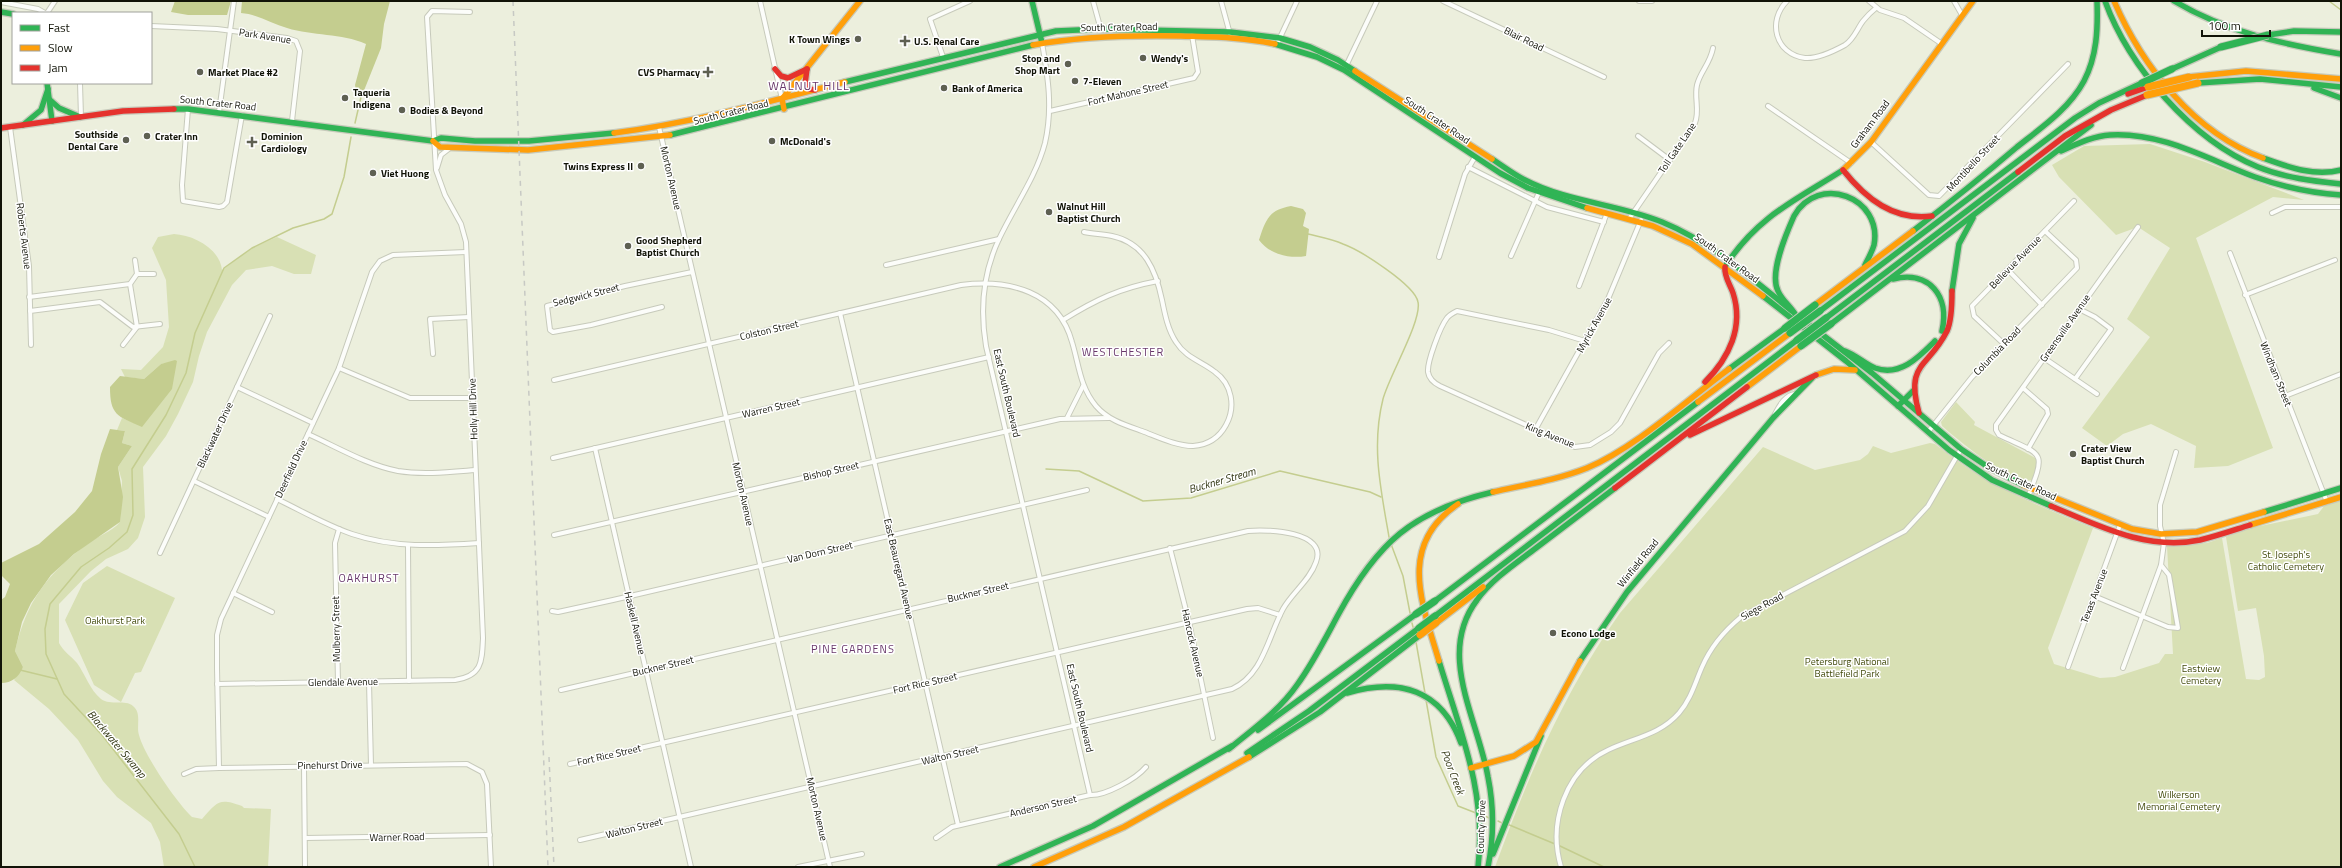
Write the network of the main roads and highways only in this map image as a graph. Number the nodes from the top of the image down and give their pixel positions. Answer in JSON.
{"nodes":[{"id":1,"x":860,"y":1,"type":"edge"},
{"id":2,"x":1032,"y":1,"type":"edge"},
{"id":3,"x":1973,"y":1,"type":"edge"},
{"id":4,"x":2097,"y":1,"type":"edge"},
{"id":5,"x":2105,"y":1,"type":"edge"},
{"id":6,"x":2114,"y":1,"type":"edge"},
{"id":7,"x":2174,"y":1,"type":"edge"},
{"id":8,"x":1,"y":12,"type":"edge"},
{"id":9,"x":12,"y":14,"type":"edge"},
{"id":10,"x":1101,"y":32,"type":"junction"},
{"id":11,"x":2341,"y":32,"type":"edge"},
{"id":12,"x":1040,"y":34,"type":"junction"},
{"id":13,"x":1042,"y":43,"type":"junction"},
{"id":14,"x":2283,"y":43,"type":"junction"},
{"id":15,"x":2341,"y":50,"type":"edge"},
{"id":16,"x":2341,"y":54,"type":"edge"},
{"id":17,"x":1345,"y":68,"type":"junction"},
{"id":18,"x":775,"y":69,"type":"road end"},
{"id":19,"x":807,"y":69,"type":"junction"},
{"id":20,"x":2260,"y":79,"type":"junction"},
{"id":21,"x":2341,"y":79,"type":"edge"},
{"id":22,"x":2145,"y":85,"type":"junction"},
{"id":23,"x":48,"y":86,"type":"edge"},
{"id":24,"x":2341,"y":88,"type":"edge"},
{"id":25,"x":817,"y":90,"type":"junction"},
{"id":26,"x":49,"y":98,"type":"junction"},
{"id":27,"x":2341,"y":98,"type":"edge"},
{"id":28,"x":782,"y":99,"type":"junction"},
{"id":29,"x":2132,"y":101,"type":"junction"},
{"id":30,"x":784,"y":109,"type":"junction"},
{"id":31,"x":81,"y":118,"type":"junction"},
{"id":32,"x":52,"y":121,"type":"junction"},
{"id":33,"x":23,"y":125,"type":"junction"},
{"id":34,"x":1,"y":128,"type":"edge"},
{"id":35,"x":433,"y":141,"type":"junction"},
{"id":36,"x":2034,"y":149,"type":"junction"},
{"id":37,"x":2043,"y":162,"type":"junction"},
{"id":38,"x":1843,"y":170,"type":"junction"},
{"id":39,"x":2341,"y":170,"type":"edge"},
{"id":40,"x":2341,"y":184,"type":"edge"},
{"id":41,"x":1540,"y":191,"type":"junction"},
{"id":42,"x":2341,"y":195,"type":"edge"},
{"id":43,"x":1957,"y":196,"type":"junction"},
{"id":44,"x":1980,"y":210,"type":"junction"},
{"id":45,"x":1631,"y":216,"type":"junction"},
{"id":46,"x":1932,"y":216,"type":"junction"},
{"id":47,"x":1726,"y":264,"type":"junction"},
{"id":48,"x":1862,"y":270,"type":"junction"},
{"id":49,"x":1884,"y":284,"type":"junction"},
{"id":50,"x":1818,"y":308,"type":"junction"},
{"id":51,"x":1795,"y":314,"type":"junction"},
{"id":52,"x":1828,"y":321,"type":"junction"},
{"id":53,"x":1787,"y":330,"type":"junction"},
{"id":54,"x":1799,"y":343,"type":"junction"},
{"id":55,"x":1845,"y":351,"type":"junction"},
{"id":56,"x":1856,"y":370,"type":"junction"},
{"id":57,"x":1816,"y":375,"type":"junction"},
{"id":58,"x":1913,"y":391,"type":"junction"},
{"id":59,"x":1904,"y":400,"type":"junction"},
{"id":60,"x":1898,"y":406,"type":"junction"},
{"id":61,"x":1678,"y":408,"type":"junction"},
{"id":62,"x":1919,"y":413,"type":"junction"},
{"id":63,"x":1676,"y":442,"type":"junction"},
{"id":64,"x":2341,"y":488,"type":"edge"},
{"id":65,"x":2341,"y":497,"type":"edge"},
{"id":66,"x":1468,"y":498,"type":"junction"},
{"id":67,"x":1500,"y":576,"type":"junction"},
{"id":68,"x":1436,"y":620,"type":"junction"},
{"id":69,"x":1419,"y":632,"type":"junction"},
{"id":70,"x":1341,"y":695,"type":"junction"},
{"id":71,"x":1541,"y":736,"type":"junction"},
{"id":72,"x":1229,"y":749,"type":"junction"},
{"id":73,"x":1469,"y":758,"type":"junction"},
{"id":74,"x":1487,"y":764,"type":"junction"},
{"id":75,"x":1471,"y":768,"type":"junction"},
{"id":76,"x":1210,"y":778,"type":"junction"},
{"id":77,"x":1490,"y":859,"type":"junction"},
{"id":78,"x":1000,"y":867,"type":"edge"},
{"id":79,"x":1034,"y":867,"type":"edge"},
{"id":80,"x":1478,"y":867,"type":"edge"},
{"id":81,"x":1488,"y":867,"type":"edge"}],
"edges":[{"from":1,"to":19,"type":"main road"},
{"from":2,"to":12,"type":"main road","name":"East South Boulevard"},
{"from":3,"to":38,"type":"main road","name":"Graham Road"},
{"from":4,"to":43,"type":"main road"},
{"from":5,"to":40,"type":"main road"},
{"from":6,"to":39,"type":"main road"},
{"from":7,"to":14,"type":"main road"},
{"from":8,"to":9,"type":"main road"},
{"from":10,"to":12,"type":"main road","name":"South Crater Road"},
{"from":10,"to":13,"type":"main road","name":"South Crater Road"},
{"from":10,"to":17,"type":"main road","name":"South Crater Road"},
{"from":11,"to":22,"type":"main road","bridge":true},
{"from":12,"to":13,"type":"main road","name":"East South Boulevard"},
{"from":12,"to":25,"type":"main road","name":"South Crater Road"},
{"from":13,"to":30,"type":"main road","name":"South Crater Road"},
{"from":14,"to":15,"type":"main road"},
{"from":14,"to":16,"type":"main road"},
{"from":17,"to":41,"type":"main road","name":"South Crater Road"},
{"from":17,"to":41,"type":"main road","name":"South Crater Road"},
{"from":18,"to":19,"type":"main road"},
{"from":19,"to":25,"type":"main road"},
{"from":19,"to":28,"type":"main road"},
{"from":20,"to":24,"type":"main road"},
{"from":20,"to":27,"type":"main road"},
{"from":20,"to":29,"type":"main road","bridge":true},
{"from":21,"to":22,"type":"main road","bridge":true},
{"from":22,"to":36,"type":"main road"},
{"from":23,"to":26,"type":"main road"},
{"from":23,"to":33,"type":"main road"},
{"from":25,"to":28,"type":"main road","name":"South Crater Road"},
{"from":26,"to":31,"type":"main road"},
{"from":26,"to":32,"type":"main road"},
{"from":28,"to":30,"type":"main road"},
{"from":28,"to":35,"type":"main road","name":"South Crater Road"},
{"from":29,"to":37,"type":"main road"},
{"from":29,"to":52,"type":"main road"},
{"from":30,"to":35,"type":"main road","name":"South Crater Road"},
{"from":31,"to":32,"type":"main road","name":"South Crater Road"},
{"from":31,"to":35,"type":"main road","name":"South Crater Road"},
{"from":32,"to":33,"type":"main road","name":"South Crater Road"},
{"from":33,"to":34,"type":"main road","name":"South Crater Road"},
{"from":36,"to":43,"type":"main road"},
{"from":36,"to":50,"type":"main road"},
{"from":37,"to":42,"type":"main road"},
{"from":37,"to":44,"type":"main road"},
{"from":38,"to":46,"type":"main road"},
{"from":38,"to":47,"type":"main road","name":"Graham Road"},
{"from":41,"to":45,"type":"main road","name":"South Crater Road"},
{"from":41,"to":45,"type":"main road","name":"South Crater Road"},
{"from":43,"to":46,"type":"main road"},
{"from":44,"to":49,"type":"main road"},
{"from":44,"to":58,"type":"main road"},
{"from":45,"to":47,"type":"main road","name":"South Crater Road"},
{"from":46,"to":48,"type":"main road"},
{"from":47,"to":51,"type":"main road","name":"South Crater Road"},
{"from":47,"to":56,"type":"main road","name":"South Crater Road"},
{"from":47,"to":61,"type":"main road"},
{"from":48,"to":50,"type":"main road"},
{"from":48,"to":51,"type":"main road"},
{"from":49,"to":52,"type":"main road"},
{"from":49,"to":55,"type":"main road"},
{"from":50,"to":53,"type":"main road","bridge":true},
{"from":51,"to":55,"type":"main road","name":"South Crater Road"},
{"from":52,"to":54,"type":"main road","bridge":true},
{"from":53,"to":61,"type":"main road"},
{"from":53,"to":72,"type":"main road","bridge":true},
{"from":54,"to":63,"type":"main road"},
{"from":54,"to":68,"type":"main road"},
{"from":55,"to":59,"type":"main road","name":"South Crater Road"},
{"from":56,"to":57,"type":"main road","name":"Winfield Road"},
{"from":56,"to":60,"type":"main road","name":"South Crater Road"},
{"from":57,"to":63,"type":"main road"},
{"from":57,"to":71,"type":"main road","name":"Winfield Road"},
{"from":58,"to":59,"type":"main road"},
{"from":58,"to":62,"type":"main road"},
{"from":59,"to":60,"type":"main road"},
{"from":59,"to":62,"type":"main road","name":"South Crater Road"},
{"from":60,"to":65,"type":"main road","name":"South Crater Road"},
{"from":61,"to":66,"type":"main road"},
{"from":62,"to":64,"type":"main road","name":"South Crater Road"},
{"from":63,"to":67,"type":"main road"},
{"from":66,"to":72,"type":"main road"},
{"from":66,"to":73,"type":"main road"},
{"from":67,"to":68,"type":"main road"},
{"from":67,"to":74,"type":"main road","name":"County Drive"},
{"from":68,"to":69,"type":"main road","bridge":true},
{"from":69,"to":70,"type":"main road"},
{"from":69,"to":76,"type":"main road"},
{"from":70,"to":73,"type":"main road"},
{"from":70,"to":76,"type":"main road"},
{"from":71,"to":74,"type":"main road"},
{"from":71,"to":77,"type":"main road","name":"Winfield Road"},
{"from":72,"to":78,"type":"main road"},
{"from":73,"to":75,"type":"main road","name":"County Drive"},
{"from":74,"to":75,"type":"main road"},
{"from":74,"to":77,"type":"main road","name":"County Drive"},
{"from":75,"to":80,"type":"main road","name":"County Drive"},
{"from":76,"to":79,"type":"main road"},
{"from":77,"to":81,"type":"main road","name":"County Drive"}]}
